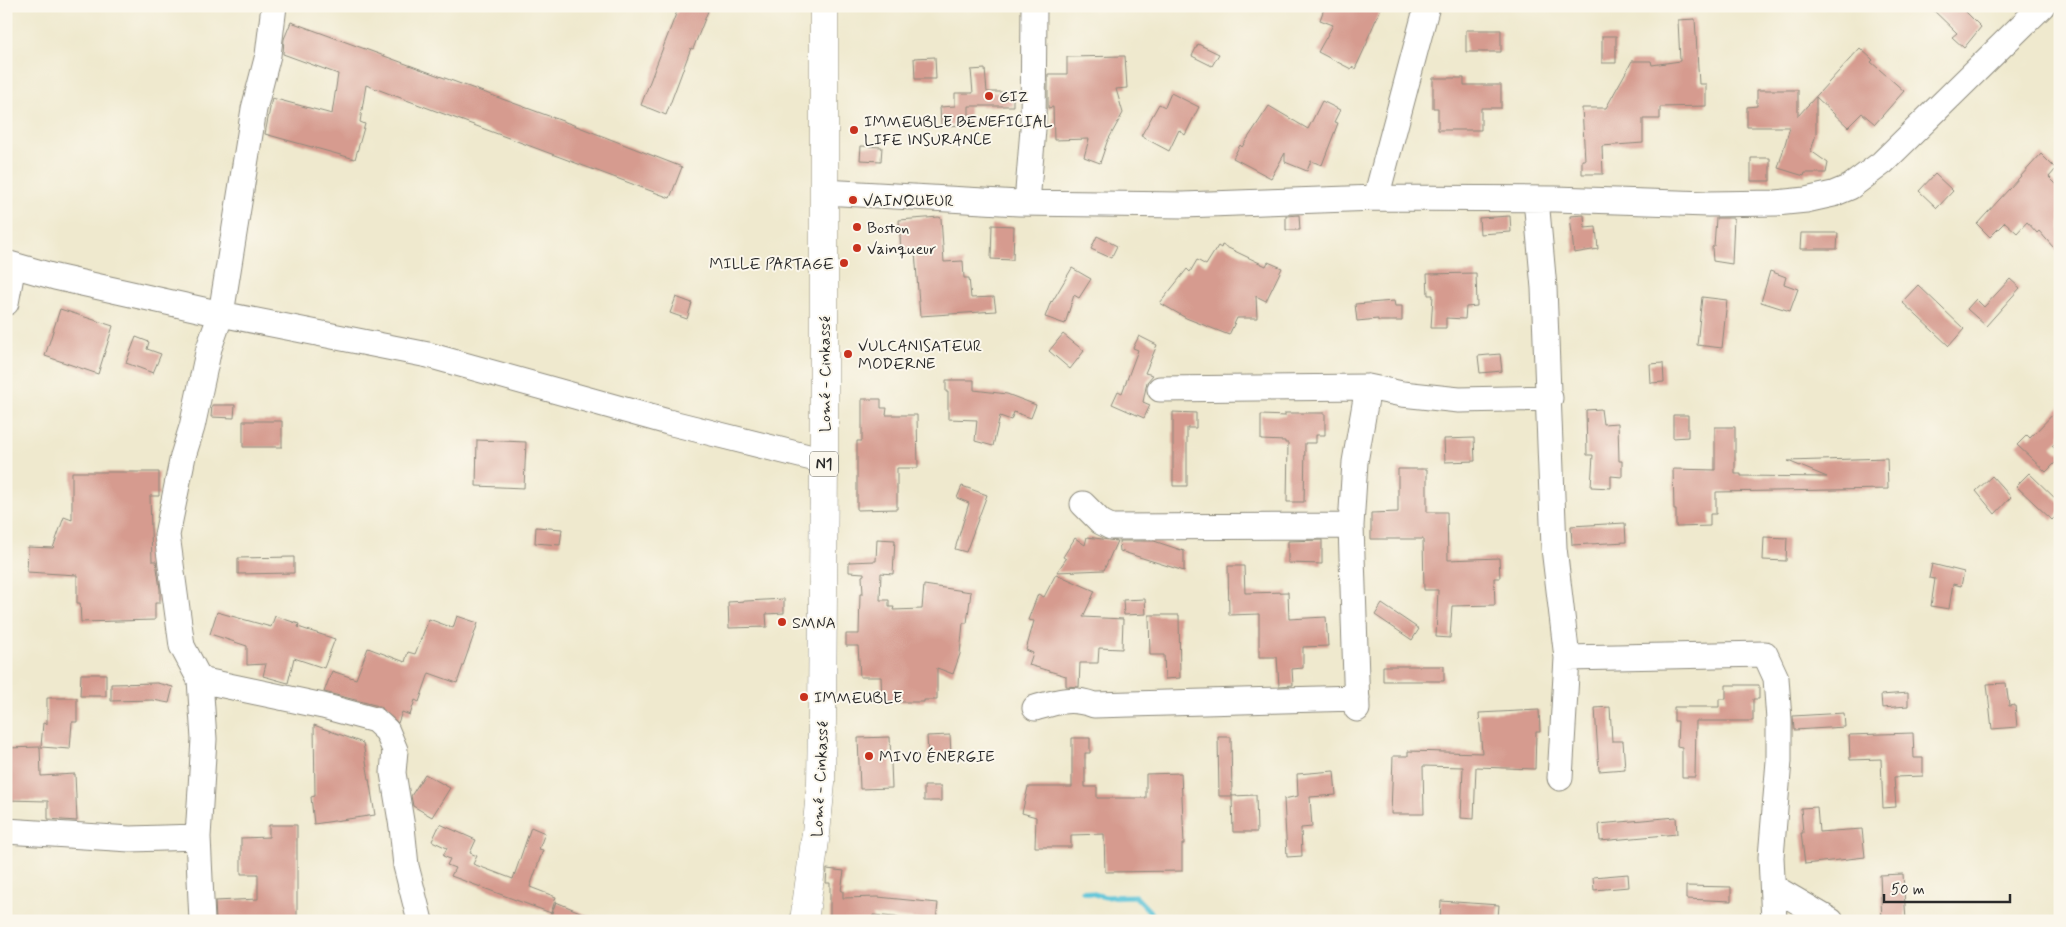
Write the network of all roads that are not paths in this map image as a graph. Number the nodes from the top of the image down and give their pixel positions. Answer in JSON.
{"nodes":[{"id":1,"x":274,"y":6,"type":"edge"},
{"id":2,"x":824,"y":6,"type":"edge"},
{"id":3,"x":1034,"y":6,"type":"edge"},
{"id":4,"x":1427,"y":6,"type":"edge"},
{"id":5,"x":2042,"y":6,"type":"edge"},
{"id":6,"x":824,"y":192,"type":"junction"},
{"id":7,"x":1376,"y":198,"type":"junction"},
{"id":8,"x":1536,"y":199,"type":"junction"},
{"id":9,"x":1027,"y":203,"type":"junction"},
{"id":10,"x":10,"y":264,"type":"edge"},
{"id":11,"x":6,"y":303,"type":"edge"},
{"id":12,"x":221,"y":314,"type":"junction"},
{"id":13,"x":1368,"y":387,"type":"junction"},
{"id":14,"x":1160,"y":389,"type":"dead end"},
{"id":15,"x":1550,"y":398,"type":"junction"},
{"id":16,"x":824,"y":462,"type":"junction"},
{"id":17,"x":1082,"y":504,"type":"dead end"},
{"id":18,"x":1350,"y":526,"type":"junction"},
{"id":19,"x":1567,"y":658,"type":"junction"},
{"id":20,"x":200,"y":680,"type":"junction"},
{"id":21,"x":1036,"y":708,"type":"dead end"},
{"id":22,"x":1560,"y":778,"type":"dead end"},
{"id":23,"x":6,"y":831,"type":"edge"},
{"id":24,"x":198,"y":837,"type":"junction"},
{"id":25,"x":1772,"y":888,"type":"junction"},
{"id":26,"x":202,"y":921,"type":"edge"},
{"id":27,"x":420,"y":921,"type":"edge"},
{"id":28,"x":804,"y":921,"type":"edge"},
{"id":29,"x":1774,"y":921,"type":"edge"},
{"id":30,"x":1831,"y":921,"type":"edge"}],
"edges":[{"from":1,"to":12,"type":"street"},
{"from":2,"to":6,"type":"highway","name":"Lomé - Cinkassé","number":"N1"},
{"from":3,"to":9,"type":"street"},
{"from":4,"to":7,"type":"street"},
{"from":5,"to":8,"type":"street"},
{"from":6,"to":9,"type":"street"},
{"from":6,"to":16,"type":"highway","name":"Lomé - Cinkassé","number":"N1"},
{"from":7,"to":8,"type":"street"},
{"from":7,"to":9,"type":"street"},
{"from":8,"to":15,"type":"street"},
{"from":10,"to":11,"type":"street"},
{"from":10,"to":12,"type":"street"},
{"from":12,"to":16,"type":"street"},
{"from":12,"to":20,"type":"street"},
{"from":13,"to":14,"type":"street"},
{"from":13,"to":15,"type":"street"},
{"from":13,"to":18,"type":"street"},
{"from":15,"to":19,"type":"street"},
{"from":16,"to":28,"type":"highway","name":"Lomé - Cinkassé","number":"N1"},
{"from":17,"to":18,"type":"street"},
{"from":18,"to":21,"type":"street"},
{"from":19,"to":22,"type":"street"},
{"from":19,"to":25,"type":"street"},
{"from":20,"to":24,"type":"street"},
{"from":20,"to":27,"type":"street"},
{"from":23,"to":24,"type":"street"},
{"from":24,"to":26,"type":"street"},
{"from":25,"to":29,"type":"street"},
{"from":25,"to":30,"type":"street"}]}
